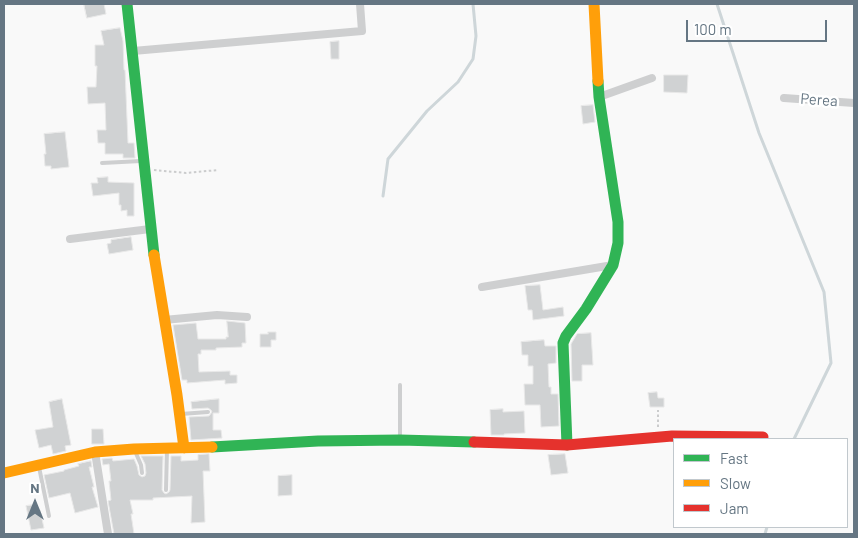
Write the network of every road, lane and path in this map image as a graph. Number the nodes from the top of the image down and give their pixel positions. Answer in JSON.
{"nodes":[{"id":1,"x":127,"y":4,"type":"edge"},
{"id":2,"x":360,"y":4,"type":"edge"},
{"id":3,"x":594,"y":4,"type":"edge"},
{"id":4,"x":133,"y":51,"type":"junction"},
{"id":5,"x":652,"y":78,"type":"dead end"},
{"id":6,"x":599,"y":97,"type":"junction"},
{"id":7,"x":784,"y":98,"type":"dead end"},
{"id":8,"x":854,"y":103,"type":"edge"},
{"id":9,"x":102,"y":163,"type":"dead end"},
{"id":10,"x":144,"y":164,"type":"junction"},
{"id":11,"x":218,"y":170,"type":"dead end"},
{"id":12,"x":150,"y":228,"type":"junction"},
{"id":13,"x":70,"y":239,"type":"dead end"},
{"id":14,"x":614,"y":265,"type":"junction"},
{"id":15,"x":482,"y":287,"type":"dead end"},
{"id":16,"x":247,"y":317,"type":"dead end"},
{"id":17,"x":164,"y":320,"type":"junction"},
{"id":18,"x":400,"y":385,"type":"dead end"},
{"id":19,"x":658,"y":410,"type":"dead end"},
{"id":20,"x":208,"y":412,"type":"dead end"},
{"id":21,"x":181,"y":414,"type":"junction"},
{"id":22,"x":658,"y":437,"type":"junction"},
{"id":23,"x":763,"y":437,"type":"dead end"},
{"id":24,"x":400,"y":440,"type":"junction"},
{"id":25,"x":567,"y":444,"type":"junction"},
{"id":26,"x":184,"y":448,"type":"junction"},
{"id":27,"x":134,"y":449,"type":"junction"},
{"id":28,"x":167,"y":449,"type":"junction"},
{"id":29,"x":95,"y":452,"type":"junction"},
{"id":30,"x":39,"y":464,"type":"junction"},
{"id":31,"x":4,"y":473,"type":"edge"},
{"id":32,"x":142,"y":473,"type":"dead end"},
{"id":33,"x":166,"y":490,"type":"dead end"},
{"id":34,"x":49,"y":516,"type":"dead end"},
{"id":35,"x":108,"y":534,"type":"edge"}],
"edges":[{"from":1,"to":4,"type":"street"},
{"from":2,"to":4,"type":"street"},
{"from":3,"to":6,"type":"street"},
{"from":4,"to":10,"type":"street"},
{"from":5,"to":6,"type":"street"},
{"from":6,"to":14,"type":"street"},
{"from":7,"to":8,"type":"street","name":"Perea"},
{"from":9,"to":10,"type":"lane"},
{"from":10,"to":11,"type":"path"},
{"from":10,"to":12,"type":"street"},
{"from":12,"to":13,"type":"street"},
{"from":12,"to":17,"type":"street"},
{"from":14,"to":15,"type":"street"},
{"from":14,"to":25,"type":"street"},
{"from":16,"to":17,"type":"street"},
{"from":17,"to":21,"type":"street"},
{"from":18,"to":24,"type":"lane"},
{"from":19,"to":22,"type":"path"},
{"from":20,"to":21,"type":"lane"},
{"from":21,"to":26,"type":"street"},
{"from":22,"to":23,"type":"street"},
{"from":22,"to":25,"type":"street"},
{"from":24,"to":25,"type":"street"},
{"from":24,"to":26,"type":"street"},
{"from":26,"to":28,"type":"street"},
{"from":27,"to":28,"type":"street"},
{"from":27,"to":29,"type":"street"},
{"from":27,"to":32,"type":"lane"},
{"from":28,"to":33,"type":"lane"},
{"from":29,"to":30,"type":"street"},
{"from":29,"to":35,"type":"street"},
{"from":30,"to":31,"type":"street"},
{"from":30,"to":34,"type":"lane"}]}
